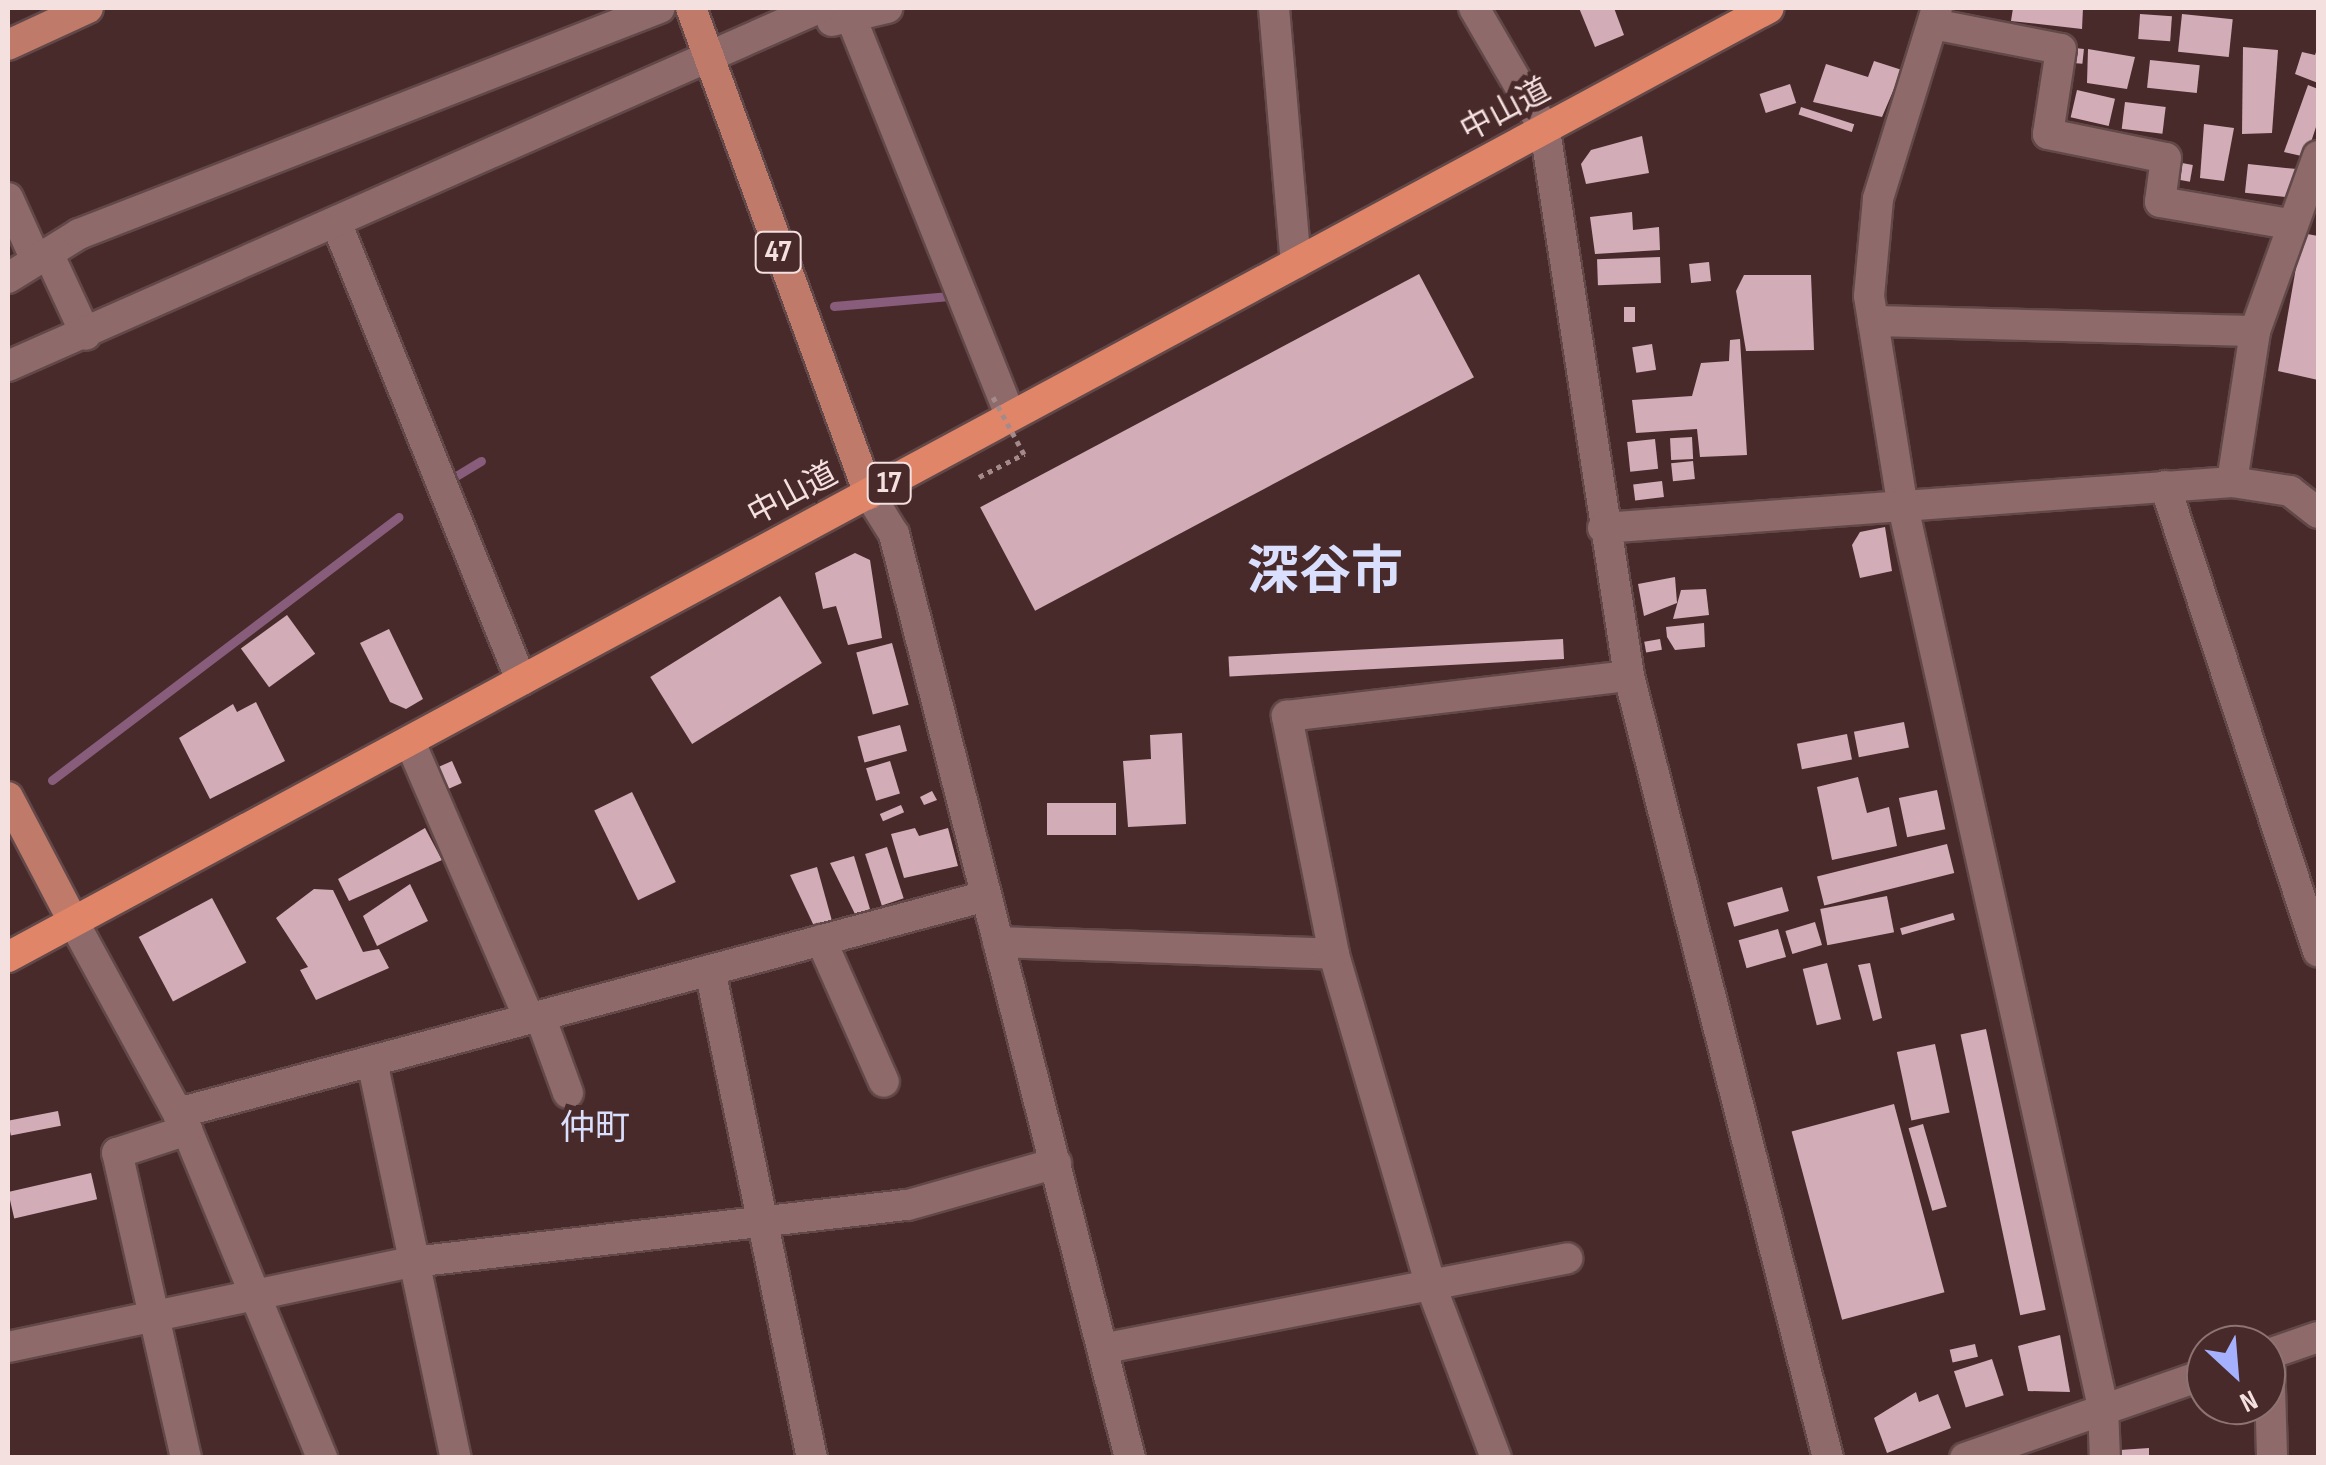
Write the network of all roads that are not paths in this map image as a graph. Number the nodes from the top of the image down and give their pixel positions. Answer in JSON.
{"nodes":[{"id":1,"x":88,"y":8,"type":"edge"},
{"id":2,"x":660,"y":8,"type":"edge"},
{"id":3,"x":691,"y":8,"type":"edge"},
{"id":4,"x":818,"y":8,"type":"edge"},
{"id":5,"x":887,"y":8,"type":"edge"},
{"id":6,"x":1274,"y":8,"type":"edge"},
{"id":7,"x":1474,"y":8,"type":"edge"},
{"id":8,"x":1769,"y":8,"type":"edge"},
{"id":9,"x":850,"y":15,"type":"junction"},
{"id":10,"x":1935,"y":16,"type":"edge"},
{"id":11,"x":8,"y":46,"type":"edge"},
{"id":12,"x":713,"y":61,"type":"junction"},
{"id":13,"x":1545,"y":130,"type":"junction"},
{"id":14,"x":2318,"y":156,"type":"edge"},
{"id":15,"x":8,"y":198,"type":"edge"},
{"id":16,"x":2289,"y":224,"type":"junction"},
{"id":17,"x":338,"y":227,"type":"junction"},
{"id":18,"x":42,"y":256,"type":"junction"},
{"id":19,"x":1296,"y":263,"type":"junction"},
{"id":20,"x":8,"y":278,"type":"edge"},
{"id":21,"x":1873,"y":321,"type":"junction"},
{"id":22,"x":2256,"y":330,"type":"junction"},
{"id":23,"x":86,"y":334,"type":"junction"},
{"id":24,"x":8,"y":366,"type":"edge"},
{"id":25,"x":1002,"y":406,"type":"junction"},
{"id":26,"x":2232,"y":482,"type":"junction"},
{"id":27,"x":2165,"y":486,"type":"junction"},
{"id":28,"x":869,"y":494,"type":"junction"},
{"id":29,"x":1902,"y":502,"type":"junction"},
{"id":30,"x":2318,"y":513,"type":"edge"},
{"id":31,"x":1604,"y":528,"type":"junction"},
{"id":32,"x":1629,"y":676,"type":"junction"},
{"id":33,"x":521,"y":680,"type":"junction"},
{"id":34,"x":410,"y":742,"type":"junction"},
{"id":35,"x":8,"y":797,"type":"edge"},
{"id":36,"x":986,"y":896,"type":"junction"},
{"id":37,"x":73,"y":922,"type":"junction"},
{"id":38,"x":821,"y":940,"type":"junction"},
{"id":39,"x":998,"y":942,"type":"junction"},
{"id":40,"x":2318,"y":952,"type":"edge"},
{"id":41,"x":1334,"y":954,"type":"junction"},
{"id":42,"x":8,"y":957,"type":"edge"},
{"id":43,"x":710,"y":970,"type":"junction"},
{"id":44,"x":534,"y":1017,"type":"junction"},
{"id":45,"x":372,"y":1060,"type":"junction"},
{"id":46,"x":884,"y":1082,"type":"dead end"},
{"id":47,"x":568,"y":1093,"type":"dead end"},
{"id":48,"x":183,"y":1122,"type":"junction"},
{"id":49,"x":1056,"y":1163,"type":"junction"},
{"id":50,"x":766,"y":1226,"type":"junction"},
{"id":51,"x":1567,"y":1258,"type":"dead end"},
{"id":52,"x":413,"y":1262,"type":"junction"},
{"id":53,"x":1430,"y":1283,"type":"junction"},
{"id":54,"x":261,"y":1292,"type":"junction"},
{"id":55,"x":155,"y":1315,"type":"junction"},
{"id":56,"x":2318,"y":1336,"type":"edge"},
{"id":57,"x":8,"y":1347,"type":"edge"},
{"id":58,"x":2286,"y":1347,"type":"edge"},
{"id":59,"x":1106,"y":1348,"type":"junction"},
{"id":60,"x":2186,"y":1380,"type":"edge"},
{"id":61,"x":2103,"y":1407,"type":"junction"},
{"id":62,"x":2270,"y":1425,"type":"edge"},
{"id":63,"x":186,"y":1458,"type":"edge"},
{"id":64,"x":322,"y":1458,"type":"edge"},
{"id":65,"x":456,"y":1458,"type":"edge"},
{"id":66,"x":812,"y":1458,"type":"edge"},
{"id":67,"x":1130,"y":1458,"type":"edge"},
{"id":68,"x":1496,"y":1458,"type":"edge"},
{"id":69,"x":1828,"y":1458,"type":"edge"},
{"id":70,"x":1965,"y":1458,"type":"edge"},
{"id":71,"x":2105,"y":1458,"type":"edge"},
{"id":72,"x":2272,"y":1458,"type":"edge"}],
"edges":[{"from":1,"to":11,"type":"main road"},
{"from":2,"to":18,"type":"street"},
{"from":3,"to":12,"type":"main road","number":"47"},
{"from":4,"to":12,"type":"street"},
{"from":5,"to":9,"type":"street"},
{"from":6,"to":19,"type":"street"},
{"from":7,"to":13,"type":"street"},
{"from":8,"to":13,"type":"highway","name":"中山道","number":"17"},
{"from":9,"to":12,"type":"street"},
{"from":9,"to":25,"type":"street"},
{"from":10,"to":16,"type":"street"},
{"from":10,"to":21,"type":"street"},
{"from":12,"to":17,"type":"street"},
{"from":12,"to":28,"type":"main road","number":"47"},
{"from":13,"to":19,"type":"highway","name":"中山道","number":"17"},
{"from":13,"to":31,"type":"street"},
{"from":14,"to":16,"type":"street"},
{"from":15,"to":18,"type":"street"},
{"from":16,"to":22,"type":"street"},
{"from":17,"to":23,"type":"street"},
{"from":17,"to":33,"type":"street"},
{"from":18,"to":20,"type":"street"},
{"from":18,"to":23,"type":"street"},
{"from":19,"to":25,"type":"highway","name":"中山道","number":"17"},
{"from":21,"to":22,"type":"street"},
{"from":21,"to":29,"type":"street"},
{"from":22,"to":26,"type":"street"},
{"from":23,"to":24,"type":"street"},
{"from":25,"to":28,"type":"highway","name":"中山道","number":"17"},
{"from":26,"to":27,"type":"street"},
{"from":26,"to":30,"type":"street"},
{"from":27,"to":29,"type":"street"},
{"from":27,"to":40,"type":"street"},
{"from":28,"to":33,"type":"highway","name":"中山道","number":"17"},
{"from":28,"to":36,"type":"street"},
{"from":29,"to":31,"type":"street"},
{"from":29,"to":61,"type":"street"},
{"from":31,"to":32,"type":"street"},
{"from":32,"to":41,"type":"street"},
{"from":32,"to":69,"type":"street"},
{"from":33,"to":34,"type":"highway","name":"中山道","number":"17"},
{"from":34,"to":37,"type":"highway","name":"中山道","number":"17"},
{"from":34,"to":44,"type":"street"},
{"from":35,"to":37,"type":"main road"},
{"from":36,"to":38,"type":"street"},
{"from":36,"to":39,"type":"street"},
{"from":37,"to":42,"type":"highway","name":"中山道","number":"17"},
{"from":37,"to":48,"type":"street"},
{"from":38,"to":43,"type":"street"},
{"from":38,"to":46,"type":"street"},
{"from":39,"to":41,"type":"street"},
{"from":39,"to":49,"type":"street"},
{"from":41,"to":53,"type":"street"},
{"from":43,"to":44,"type":"street"},
{"from":43,"to":50,"type":"street"},
{"from":44,"to":45,"type":"street"},
{"from":44,"to":47,"type":"street"},
{"from":45,"to":48,"type":"street"},
{"from":45,"to":52,"type":"street"},
{"from":48,"to":54,"type":"street"},
{"from":48,"to":55,"type":"street"},
{"from":49,"to":50,"type":"street"},
{"from":49,"to":59,"type":"street"},
{"from":50,"to":52,"type":"street"},
{"from":50,"to":66,"type":"street"},
{"from":51,"to":53,"type":"street"},
{"from":52,"to":54,"type":"street"},
{"from":52,"to":65,"type":"street"},
{"from":53,"to":59,"type":"street"},
{"from":53,"to":68,"type":"street"},
{"from":54,"to":55,"type":"street"},
{"from":54,"to":64,"type":"street"},
{"from":55,"to":57,"type":"street"},
{"from":55,"to":63,"type":"street"},
{"from":56,"to":58,"type":"street"},
{"from":59,"to":67,"type":"street"},
{"from":60,"to":61,"type":"street"},
{"from":61,"to":70,"type":"street"},
{"from":61,"to":71,"type":"street"},
{"from":62,"to":72,"type":"street"}]}
